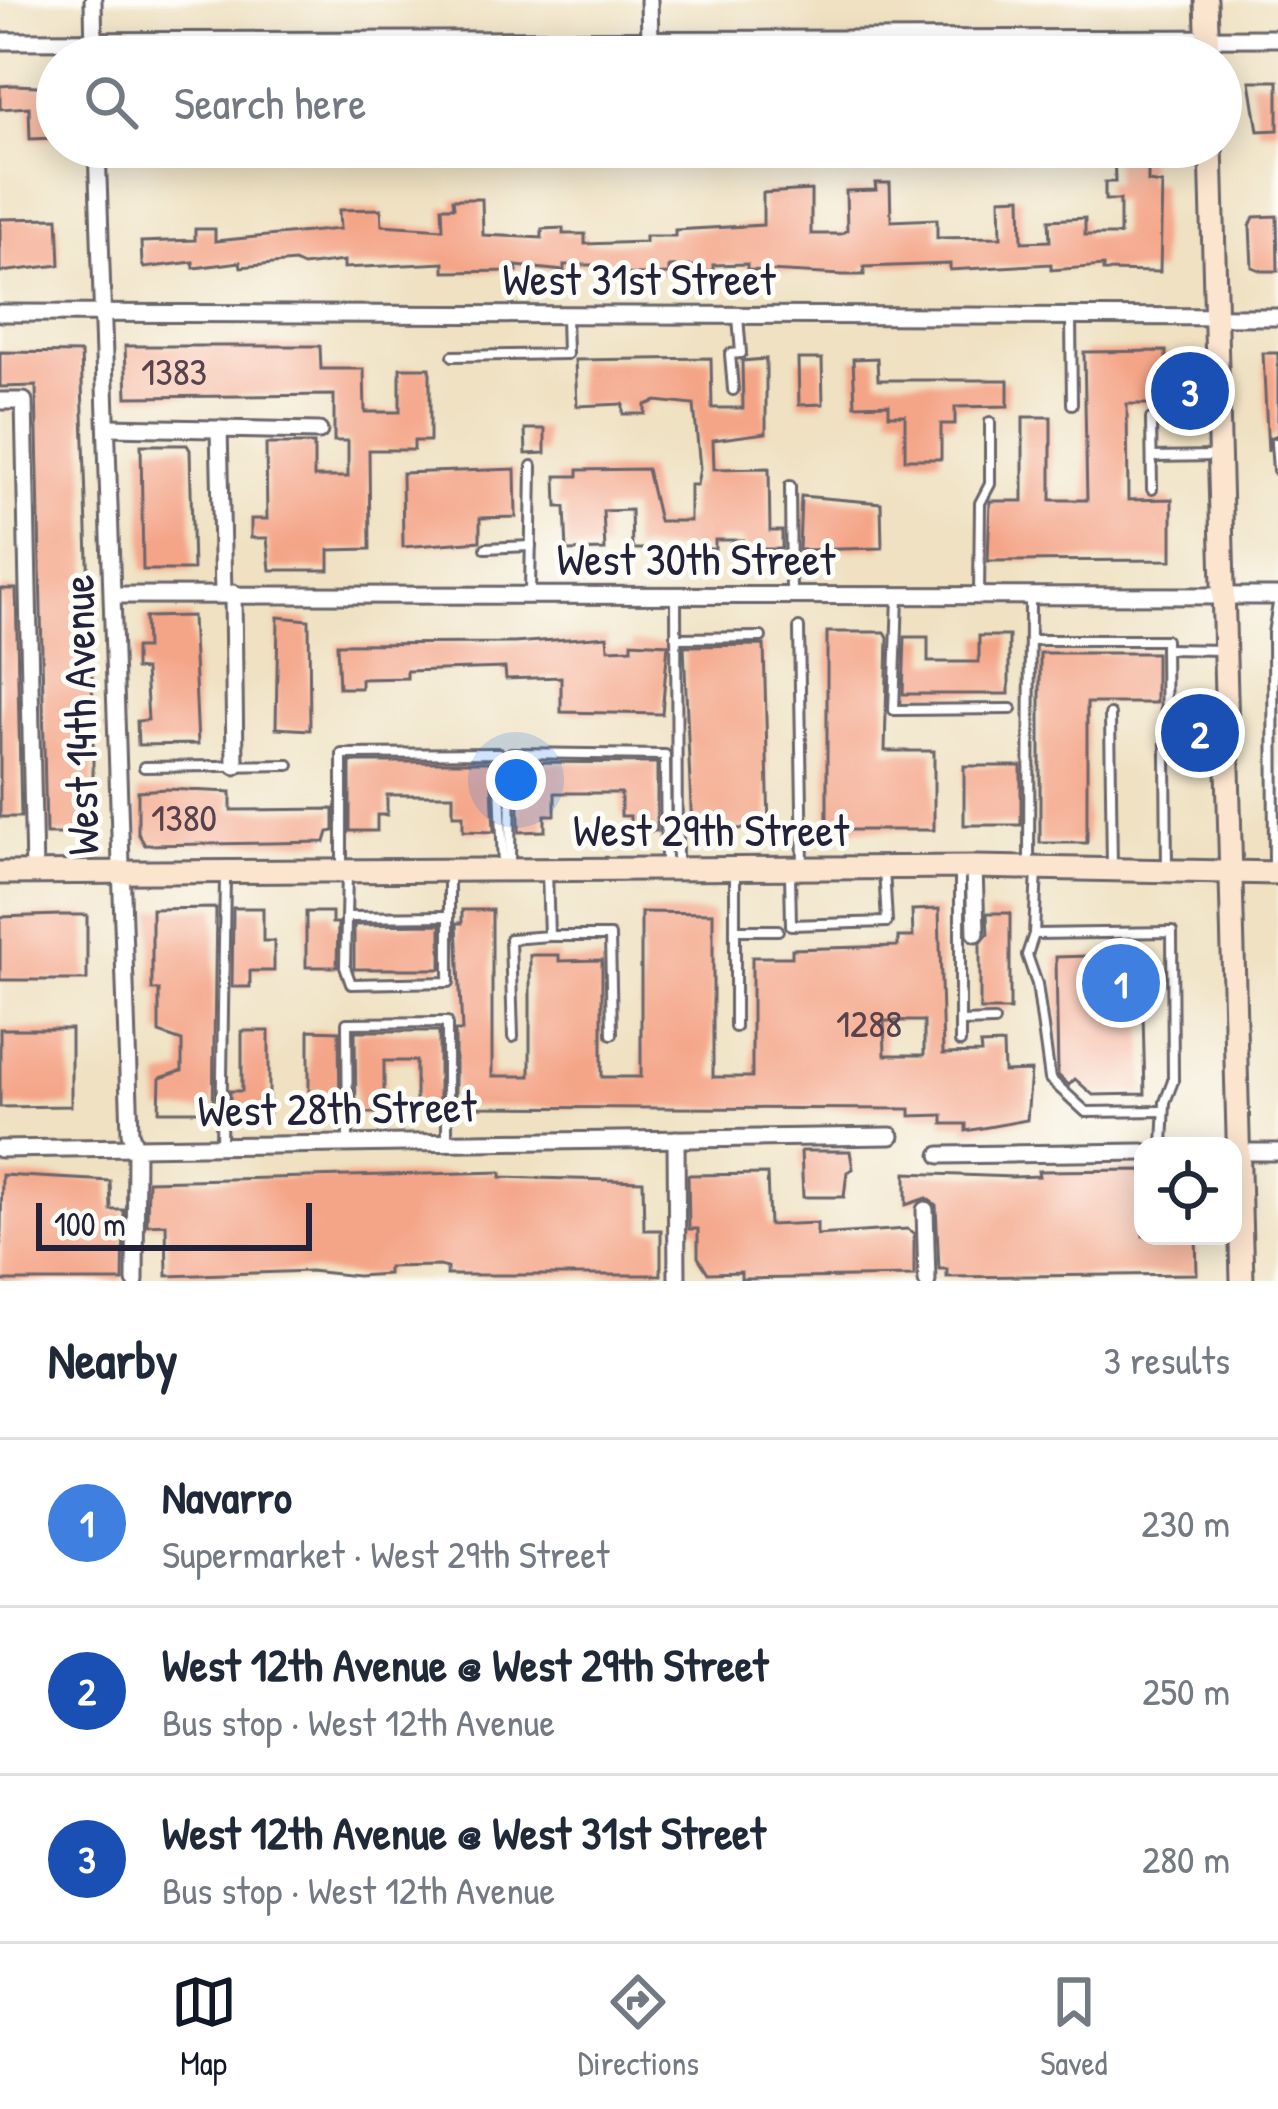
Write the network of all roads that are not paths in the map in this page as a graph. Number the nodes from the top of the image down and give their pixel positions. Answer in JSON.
{"nodes":[{"id":1,"x":93,"y":0,"type":"edge"},
{"id":2,"x":649,"y":0,"type":"edge"},
{"id":3,"x":1206,"y":0,"type":"edge"},
{"id":4,"x":93,"y":36,"type":"edge"},
{"id":5,"x":650,"y":36,"type":"edge"},
{"id":6,"x":1208,"y":36,"type":"edge"},
{"id":7,"x":1278,"y":38,"type":"edge"},
{"id":8,"x":36,"y":40,"type":"edge"},
{"id":9,"x":0,"y":41,"type":"edge"},
{"id":10,"x":1242,"y":43,"type":"edge"},
{"id":11,"x":98,"y":168,"type":"edge"},
{"id":12,"x":1212,"y":168,"type":"edge"},
{"id":13,"x":102,"y":312,"type":"junction"},
{"id":14,"x":0,"y":313,"type":"edge"},
{"id":15,"x":566,"y":314,"type":"junction"},
{"id":16,"x":738,"y":315,"type":"junction"},
{"id":17,"x":1071,"y":317,"type":"junction"},
{"id":18,"x":1216,"y":317,"type":"junction"},
{"id":19,"x":1278,"y":317,"type":"edge"},
{"id":20,"x":454,"y":356,"type":"dead end"},
{"id":21,"x":733,"y":390,"type":"dead end"},
{"id":22,"x":0,"y":401,"type":"edge"},
{"id":23,"x":1072,"y":404,"type":"dead end"},
{"id":24,"x":1151,"y":419,"type":"dead end"},
{"id":25,"x":990,"y":422,"type":"dead end"},
{"id":26,"x":107,"y":427,"type":"junction"},
{"id":27,"x":219,"y":429,"type":"junction"},
{"id":28,"x":319,"y":431,"type":"dead end"},
{"id":29,"x":1276,"y":443,"type":"edge"},
{"id":30,"x":1220,"y":456,"type":"junction"},
{"id":31,"x":1152,"y":457,"type":"junction"},
{"id":32,"x":532,"y":466,"type":"dead end"},
{"id":33,"x":1278,"y":470,"type":"edge"},
{"id":34,"x":790,"y":486,"type":"dead end"},
{"id":35,"x":1152,"y":489,"type":"dead end"},
{"id":36,"x":531,"y":546,"type":"junction"},
{"id":37,"x":486,"y":548,"type":"dead end"},
{"id":38,"x":228,"y":593,"type":"junction"},
{"id":39,"x":530,"y":594,"type":"junction"},
{"id":40,"x":115,"y":595,"type":"junction"},
{"id":41,"x":676,"y":595,"type":"junction"},
{"id":42,"x":791,"y":595,"type":"junction"},
{"id":43,"x":898,"y":596,"type":"junction"},
{"id":44,"x":979,"y":596,"type":"junction"},
{"id":45,"x":1030,"y":596,"type":"junction"},
{"id":46,"x":1224,"y":596,"type":"junction"},
{"id":47,"x":1278,"y":600,"type":"edge"},
{"id":48,"x":799,"y":628,"type":"dead end"},
{"id":49,"x":761,"y":637,"type":"dead end"},
{"id":50,"x":676,"y":638,"type":"junction"},
{"id":51,"x":1030,"y":640,"type":"junction"},
{"id":52,"x":1165,"y":649,"type":"junction"},
{"id":53,"x":1227,"y":650,"type":"junction"},
{"id":54,"x":1011,"y":709,"type":"dead end"},
{"id":55,"x":1110,"y":715,"type":"dead end"},
{"id":56,"x":289,"y":765,"type":"dead end"},
{"id":57,"x":144,"y":766,"type":"dead end"},
{"id":58,"x":235,"y":766,"type":"junction"},
{"id":59,"x":967,"y":867,"type":"junction"},
{"id":60,"x":735,"y":868,"type":"junction"},
{"id":61,"x":797,"y":868,"type":"junction"},
{"id":62,"x":884,"y":868,"type":"junction"},
{"id":63,"x":671,"y":869,"type":"junction"},
{"id":64,"x":1033,"y":869,"type":"junction"},
{"id":65,"x":449,"y":870,"type":"junction"},
{"id":66,"x":506,"y":870,"type":"junction"},
{"id":67,"x":547,"y":870,"type":"junction"},
{"id":68,"x":225,"y":871,"type":"junction"},
{"id":69,"x":344,"y":871,"type":"junction"},
{"id":70,"x":1112,"y":871,"type":"junction"},
{"id":71,"x":0,"y":872,"type":"edge"},
{"id":72,"x":118,"y":872,"type":"junction"},
{"id":73,"x":1167,"y":872,"type":"junction"},
{"id":74,"x":34,"y":873,"type":"junction"},
{"id":75,"x":1232,"y":873,"type":"junction"},
{"id":76,"x":1276,"y":873,"type":"edge"},
{"id":77,"x":449,"y":916,"type":"junction"},
{"id":78,"x":346,"y":917,"type":"junction"},
{"id":79,"x":778,"y":930,"type":"dead end"},
{"id":80,"x":735,"y":931,"type":"junction"},
{"id":81,"x":976,"y":933,"type":"dead end"},
{"id":82,"x":1034,"y":934,"type":"junction"},
{"id":83,"x":549,"y":936,"type":"junction"},
{"id":84,"x":960,"y":1022,"type":"junction"},
{"id":85,"x":994,"y":1022,"type":"dead end"},
{"id":86,"x":735,"y":1028,"type":"dead end"},
{"id":87,"x":612,"y":1034,"type":"dead end"},
{"id":88,"x":513,"y":1037,"type":"dead end"},
{"id":89,"x":960,"y":1042,"type":"dead end"},
{"id":90,"x":1164,"y":1111,"type":"junction"},
{"id":91,"x":891,"y":1136,"type":"dead end"},
{"id":92,"x":1163,"y":1137,"type":"edge"},
{"id":93,"x":1236,"y":1137,"type":"edge"},
{"id":94,"x":676,"y":1139,"type":"junction"},
{"id":95,"x":348,"y":1140,"type":"junction"},
{"id":96,"x":447,"y":1141,"type":"junction"},
{"id":97,"x":220,"y":1145,"type":"junction"},
{"id":98,"x":0,"y":1149,"type":"edge"},
{"id":99,"x":136,"y":1149,"type":"junction"},
{"id":100,"x":1134,"y":1152,"type":"edge"},
{"id":101,"x":1242,"y":1152,"type":"edge"},
{"id":102,"x":1278,"y":1152,"type":"edge"},
{"id":103,"x":940,"y":1155,"type":"dead end"},
{"id":104,"x":925,"y":1210,"type":"dead end"},
{"id":105,"x":1240,"y":1245,"type":"edge"},
{"id":106,"x":135,"y":1281,"type":"edge"},
{"id":107,"x":677,"y":1281,"type":"edge"},
{"id":108,"x":927,"y":1281,"type":"edge"},
{"id":109,"x":1242,"y":1281,"type":"edge"}],
"edges":[{"from":1,"to":4,"type":"street"},
{"from":2,"to":5,"type":"street"},
{"from":3,"to":6,"type":"street"},
{"from":7,"to":10,"type":"street"},
{"from":8,"to":9,"type":"street"},
{"from":11,"to":13,"type":"street","name":"West 14th Avenue"},
{"from":12,"to":18,"type":"street"},
{"from":13,"to":14,"type":"street","name":"West 31st Street"},
{"from":13,"to":15,"type":"street","name":"West 31st Street"},
{"from":13,"to":26,"type":"street","name":"West 14th Avenue"},
{"from":15,"to":16,"type":"street","name":"West 31st Street"},
{"from":15,"to":20,"type":"lane"},
{"from":16,"to":17,"type":"street","name":"West 31st Street"},
{"from":16,"to":21,"type":"lane"},
{"from":17,"to":18,"type":"street","name":"West 31st Street"},
{"from":17,"to":23,"type":"lane"},
{"from":18,"to":19,"type":"street","name":"West 31st Street"},
{"from":18,"to":30,"type":"street"},
{"from":22,"to":74,"type":"street"},
{"from":24,"to":31,"type":"lane"},
{"from":25,"to":44,"type":"lane"},
{"from":26,"to":27,"type":"street"},
{"from":26,"to":40,"type":"street","name":"West 14th Avenue"},
{"from":27,"to":28,"type":"street"},
{"from":27,"to":38,"type":"street"},
{"from":29,"to":33,"type":"lane"},
{"from":30,"to":31,"type":"lane"},
{"from":30,"to":46,"type":"street"},
{"from":31,"to":35,"type":"lane"},
{"from":32,"to":36,"type":"lane"},
{"from":34,"to":42,"type":"lane"},
{"from":36,"to":37,"type":"lane"},
{"from":36,"to":39,"type":"lane"},
{"from":38,"to":39,"type":"street","name":"West 30th Street"},
{"from":38,"to":40,"type":"street","name":"West 30th Street"},
{"from":38,"to":58,"type":"street"},
{"from":39,"to":41,"type":"street","name":"West 30th Street"},
{"from":40,"to":72,"type":"street","name":"West 14th Avenue"},
{"from":41,"to":42,"type":"street","name":"West 30th Street"},
{"from":41,"to":50,"type":"lane"},
{"from":42,"to":43,"type":"street","name":"West 30th Street"},
{"from":43,"to":44,"type":"street","name":"West 30th Street"},
{"from":43,"to":54,"type":"lane"},
{"from":44,"to":45,"type":"street","name":"West 30th Street"},
{"from":45,"to":46,"type":"street","name":"West 30th Street"},
{"from":45,"to":51,"type":"lane"},
{"from":46,"to":47,"type":"street","name":"West 30th Street"},
{"from":46,"to":53,"type":"street"},
{"from":47,"to":76,"type":"lane"},
{"from":48,"to":61,"type":"lane"},
{"from":49,"to":50,"type":"lane"},
{"from":50,"to":63,"type":"lane"},
{"from":51,"to":52,"type":"lane"},
{"from":51,"to":64,"type":"lane"},
{"from":52,"to":53,"type":"lane"},
{"from":52,"to":73,"type":"lane"},
{"from":53,"to":75,"type":"street"},
{"from":55,"to":70,"type":"lane"},
{"from":56,"to":58,"type":"lane"},
{"from":57,"to":58,"type":"lane"},
{"from":59,"to":62,"type":"street","name":"West 29th Street"},
{"from":59,"to":64,"type":"street","name":"West 29th Street"},
{"from":59,"to":81,"type":"street"},
{"from":59,"to":84,"type":"lane"},
{"from":60,"to":61,"type":"street","name":"West 29th Street"},
{"from":60,"to":63,"type":"street","name":"West 29th Street"},
{"from":60,"to":80,"type":"lane"},
{"from":61,"to":62,"type":"street","name":"West 29th Street"},
{"from":61,"to":62,"type":"lane"},
{"from":63,"to":66,"type":"lane"},
{"from":63,"to":67,"type":"street","name":"West 29th Street"},
{"from":64,"to":70,"type":"street","name":"West 29th Street"},
{"from":64,"to":82,"type":"lane"},
{"from":65,"to":66,"type":"street","name":"West 29th Street"},
{"from":65,"to":69,"type":"street","name":"West 29th Street"},
{"from":65,"to":77,"type":"lane"},
{"from":66,"to":67,"type":"street","name":"West 29th Street"},
{"from":66,"to":69,"type":"lane"},
{"from":67,"to":83,"type":"lane"},
{"from":68,"to":69,"type":"street","name":"West 29th Street"},
{"from":68,"to":72,"type":"street","name":"West 29th Street"},
{"from":68,"to":97,"type":"lane"},
{"from":69,"to":78,"type":"lane"},
{"from":70,"to":73,"type":"street","name":"West 29th Street"},
{"from":71,"to":74,"type":"street","name":"West 29th Street"},
{"from":72,"to":74,"type":"street","name":"West 29th Street"},
{"from":72,"to":99,"type":"street","name":"West 14th Avenue"},
{"from":73,"to":75,"type":"street","name":"West 29th Street"},
{"from":75,"to":76,"type":"street","name":"West 29th Street"},
{"from":75,"to":93,"type":"street"},
{"from":77,"to":78,"type":"lane"},
{"from":77,"to":78,"type":"lane"},
{"from":79,"to":80,"type":"lane"},
{"from":80,"to":86,"type":"lane"},
{"from":82,"to":90,"type":"lane"},
{"from":82,"to":90,"type":"lane"},
{"from":83,"to":87,"type":"lane"},
{"from":83,"to":88,"type":"lane"},
{"from":84,"to":85,"type":"lane"},
{"from":84,"to":89,"type":"lane"},
{"from":90,"to":92,"type":"lane"},
{"from":91,"to":94,"type":"street","name":"West 28th Street"},
{"from":94,"to":96,"type":"street","name":"West 28th Street"},
{"from":94,"to":107,"type":"street"},
{"from":95,"to":96,"type":"street","name":"West 28th Street"},
{"from":95,"to":96,"type":"lane"},
{"from":95,"to":97,"type":"street","name":"West 28th Street"},
{"from":97,"to":99,"type":"street","name":"West 28th Street"},
{"from":98,"to":99,"type":"street","name":"West 28th Street"},
{"from":99,"to":106,"type":"street","name":"West 14th Avenue"},
{"from":100,"to":103,"type":"street"},
{"from":101,"to":102,"type":"street"},
{"from":104,"to":108,"type":"street"},
{"from":105,"to":109,"type":"street"}]}
